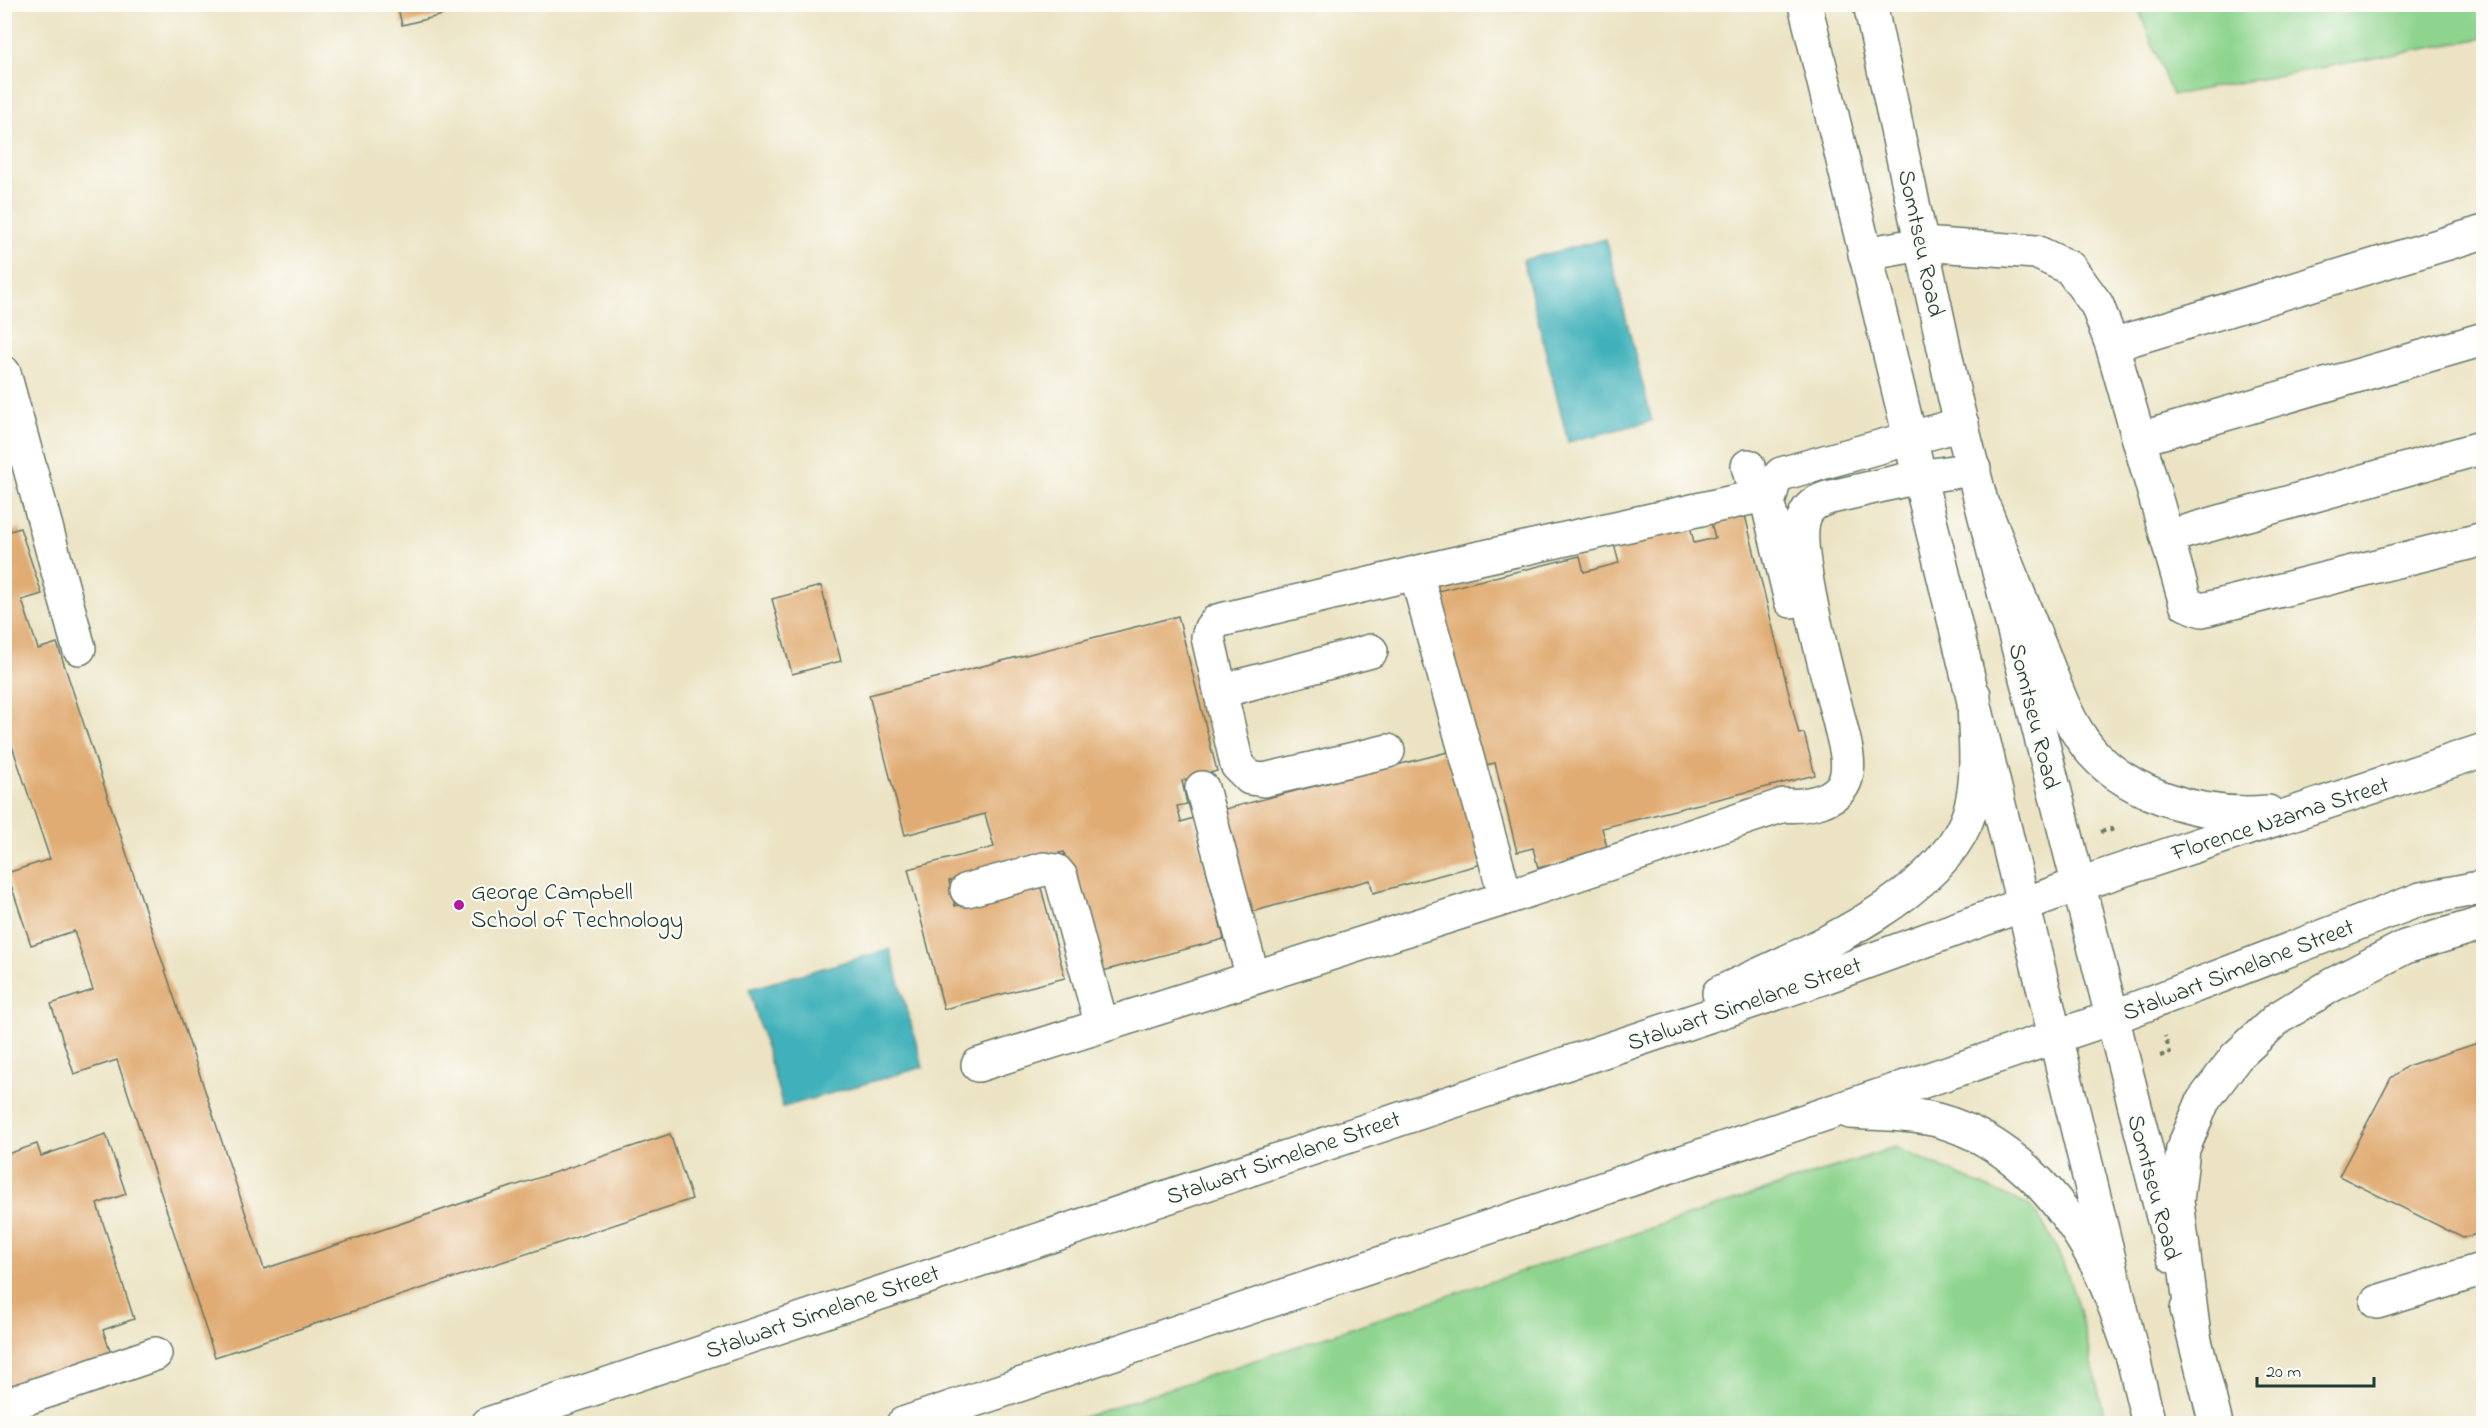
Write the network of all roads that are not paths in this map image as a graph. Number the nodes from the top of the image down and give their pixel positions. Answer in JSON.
{"nodes":[{"id":1,"x":1805,"y":4,"type":"edge"},
{"id":2,"x":1869,"y":4,"type":"edge"},
{"id":3,"x":2484,"y":232,"type":"edge"},
{"id":4,"x":1922,"y":244,"type":"junction"},
{"id":5,"x":1865,"y":254,"type":"junction"},
{"id":6,"x":2484,"y":339,"type":"edge"},
{"id":7,"x":2112,"y":345,"type":"junction"},
{"id":8,"x":4,"y":373,"type":"edge"},
{"id":9,"x":1962,"y":424,"type":"junction"},
{"id":10,"x":1909,"y":438,"type":"junction"},
{"id":11,"x":2139,"y":439,"type":"junction"},
{"id":12,"x":2484,"y":447,"type":"edge"},
{"id":13,"x":1974,"y":469,"type":"junction"},
{"id":14,"x":1918,"y":477,"type":"junction"},
{"id":15,"x":1758,"y":486,"type":"junction"},
{"id":16,"x":1985,"y":510,"type":"junction"},
{"id":17,"x":2167,"y":537,"type":"junction"},
{"id":18,"x":2484,"y":538,"type":"edge"},
{"id":19,"x":1416,"y":573,"type":"junction"},
{"id":20,"x":1809,"y":636,"type":"junction"},
{"id":21,"x":79,"y":648,"type":"dead end"},
{"id":22,"x":1371,"y":651,"type":"dead end"},
{"id":23,"x":1221,"y":692,"type":"junction"},
{"id":24,"x":1974,"y":695,"type":"junction"},
{"id":25,"x":2484,"y":750,"type":"edge"},
{"id":26,"x":1388,"y":751,"type":"dead end"},
{"id":27,"x":1202,"y":788,"type":"dead end"},
{"id":28,"x":2312,"y":807,"type":"junction"},
{"id":29,"x":2077,"y":885,"type":"junction"},
{"id":30,"x":2484,"y":887,"type":"edge"},
{"id":31,"x":967,"y":890,"type":"dead end"},
{"id":32,"x":1506,"y":898,"type":"junction"},
{"id":33,"x":2024,"y":904,"type":"junction"},
{"id":34,"x":2484,"y":923,"type":"edge"},
{"id":35,"x":1253,"y":978,"type":"junction"},
{"id":36,"x":2111,"y":1018,"type":"junction"},
{"id":37,"x":1102,"y":1026,"type":"junction"},
{"id":38,"x":2056,"y":1035,"type":"junction"},
{"id":39,"x":1573,"y":1060,"type":"junction"},
{"id":40,"x":978,"y":1065,"type":"dead end"},
{"id":41,"x":1830,"y":1111,"type":"junction"},
{"id":42,"x":2484,"y":1269,"type":"edge"},
{"id":43,"x":2377,"y":1302,"type":"dead end"},
{"id":44,"x":2194,"y":1336,"type":"junction"},
{"id":45,"x":155,"y":1354,"type":"dead end"},
{"id":46,"x":2133,"y":1357,"type":"junction"},
{"id":47,"x":4,"y":1406,"type":"edge"},
{"id":48,"x":918,"y":1420,"type":"edge"},
{"id":49,"x":488,"y":1424,"type":"edge"},
{"id":50,"x":2149,"y":1424,"type":"edge"},
{"id":51,"x":2216,"y":1424,"type":"edge"}],
"edges":[{"from":1,"to":5,"type":"main road"},
{"from":2,"to":4,"type":"main road","name":"Somtseu Road"},
{"from":3,"to":7,"type":"main road"},
{"from":4,"to":5,"type":"main road"},
{"from":4,"to":7,"type":"main road"},
{"from":4,"to":9,"type":"main road","name":"Somtseu Road"},
{"from":5,"to":10,"type":"main road"},
{"from":6,"to":11,"type":"main road"},
{"from":7,"to":11,"type":"main road"},
{"from":8,"to":21,"type":"main road"},
{"from":9,"to":10,"type":"main road"},
{"from":9,"to":13,"type":"main road","name":"Somtseu Road"},
{"from":10,"to":14,"type":"main road"},
{"from":10,"to":15,"type":"main road"},
{"from":11,"to":17,"type":"main road"},
{"from":12,"to":17,"type":"main road"},
{"from":13,"to":14,"type":"main road"},
{"from":13,"to":16,"type":"main road","name":"Somtseu Road"},
{"from":14,"to":20,"type":"main road"},
{"from":14,"to":24,"type":"main road"},
{"from":15,"to":19,"type":"main road"},
{"from":15,"to":20,"type":"main road"},
{"from":16,"to":28,"type":"main road"},
{"from":16,"to":29,"type":"main road","name":"Somtseu Road"},
{"from":17,"to":18,"type":"main road"},
{"from":19,"to":23,"type":"main road"},
{"from":19,"to":32,"type":"main road"},
{"from":20,"to":32,"type":"main road"},
{"from":22,"to":23,"type":"main road"},
{"from":23,"to":26,"type":"main road"},
{"from":24,"to":33,"type":"main road"},
{"from":24,"to":39,"type":"main road"},
{"from":25,"to":28,"type":"main road","name":"Florence Nzama Street"},
{"from":27,"to":35,"type":"main road"},
{"from":28,"to":29,"type":"main road","name":"Florence Nzama Street"},
{"from":29,"to":33,"type":"main road","name":"Stalwart Simelane Street"},
{"from":29,"to":36,"type":"main road","name":"Somtseu Road"},
{"from":30,"to":36,"type":"main road","name":"Stalwart Simelane Street"},
{"from":31,"to":37,"type":"main road"},
{"from":32,"to":35,"type":"main road"},
{"from":33,"to":38,"type":"main road"},
{"from":33,"to":39,"type":"main road","name":"Stalwart Simelane Street"},
{"from":34,"to":44,"type":"main road"},
{"from":35,"to":37,"type":"main road"},
{"from":36,"to":38,"type":"main road","name":"Stalwart Simelane Street"},
{"from":36,"to":44,"type":"main road","name":"Somtseu Road"},
{"from":37,"to":40,"type":"main road"},
{"from":38,"to":41,"type":"main road","name":"Stalwart Simelane Street"},
{"from":38,"to":46,"type":"main road"},
{"from":39,"to":49,"type":"main road","name":"Stalwart Simelane Street"},
{"from":41,"to":46,"type":"main road"},
{"from":41,"to":48,"type":"main road","name":"Stalwart Simelane Street"},
{"from":42,"to":43,"type":"main road"},
{"from":44,"to":51,"type":"main road","name":"Somtseu Road"},
{"from":45,"to":47,"type":"main road"},
{"from":46,"to":50,"type":"main road"}]}
